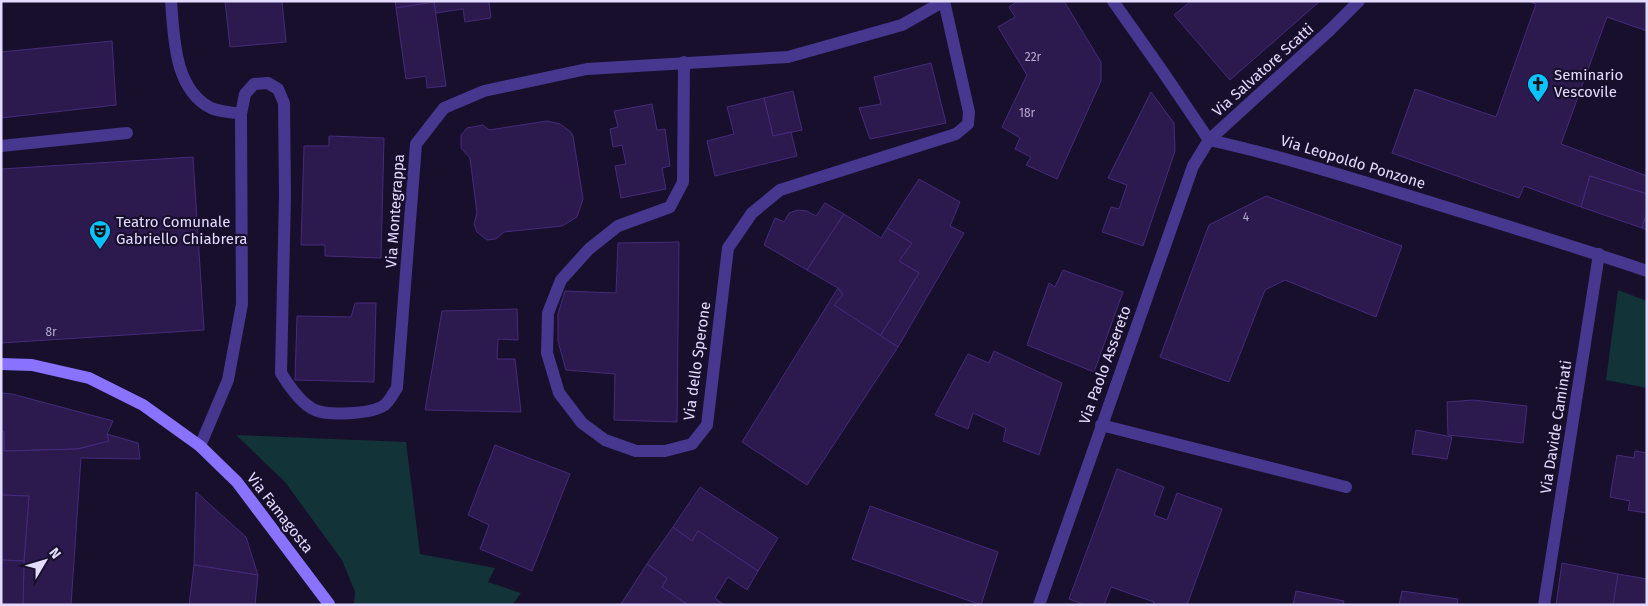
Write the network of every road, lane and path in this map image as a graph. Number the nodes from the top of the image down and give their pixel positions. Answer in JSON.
{"nodes":[{"id":1,"x":172,"y":1,"type":"edge"},
{"id":2,"x":944,"y":1,"type":"edge"},
{"id":3,"x":1112,"y":1,"type":"edge"},
{"id":4,"x":1359,"y":1,"type":"edge"},
{"id":5,"x":684,"y":62,"type":"junction"},
{"id":6,"x":241,"y":114,"type":"junction"},
{"id":7,"x":127,"y":133,"type":"dead end"},
{"id":8,"x":1209,"y":140,"type":"junction"},
{"id":9,"x":1,"y":146,"type":"edge"},
{"id":10,"x":1599,"y":254,"type":"junction"},
{"id":11,"x":1647,"y":271,"type":"edge"},
{"id":12,"x":1,"y":364,"type":"edge"},
{"id":13,"x":1100,"y":425,"type":"junction"},
{"id":14,"x":200,"y":446,"type":"junction"},
{"id":15,"x":1346,"y":487,"type":"dead end"},
{"id":16,"x":329,"y":604,"type":"edge"},
{"id":17,"x":1038,"y":605,"type":"edge"},
{"id":18,"x":1544,"y":605,"type":"edge"}],
"edges":[{"from":1,"to":6,"type":"street"},
{"from":2,"to":5,"type":"street","name":"Via Montegrappa"},
{"from":2,"to":5,"type":"street","name":"Via dello Sperone"},
{"from":3,"to":8,"type":"street"},
{"from":4,"to":8,"type":"street","name":"Via Salvatore Scatti"},
{"from":5,"to":6,"type":"street","name":"Via Montegrappa"},
{"from":6,"to":14,"type":"street","name":"Via Montegrappa"},
{"from":7,"to":9,"type":"street"},
{"from":8,"to":10,"type":"street","name":"Via Leopoldo Ponzone"},
{"from":8,"to":13,"type":"street","name":"Via Paolo Assereto"},
{"from":10,"to":11,"type":"street","name":"Via Leopoldo Ponzone"},
{"from":10,"to":18,"type":"street","name":"Via Davide Caminati"},
{"from":12,"to":14,"type":"street","name":"Via Famagosta"},
{"from":13,"to":15,"type":"street"},
{"from":13,"to":17,"type":"street","name":"Via Paolo Assereto"},
{"from":14,"to":16,"type":"street","name":"Via Famagosta"}]}
